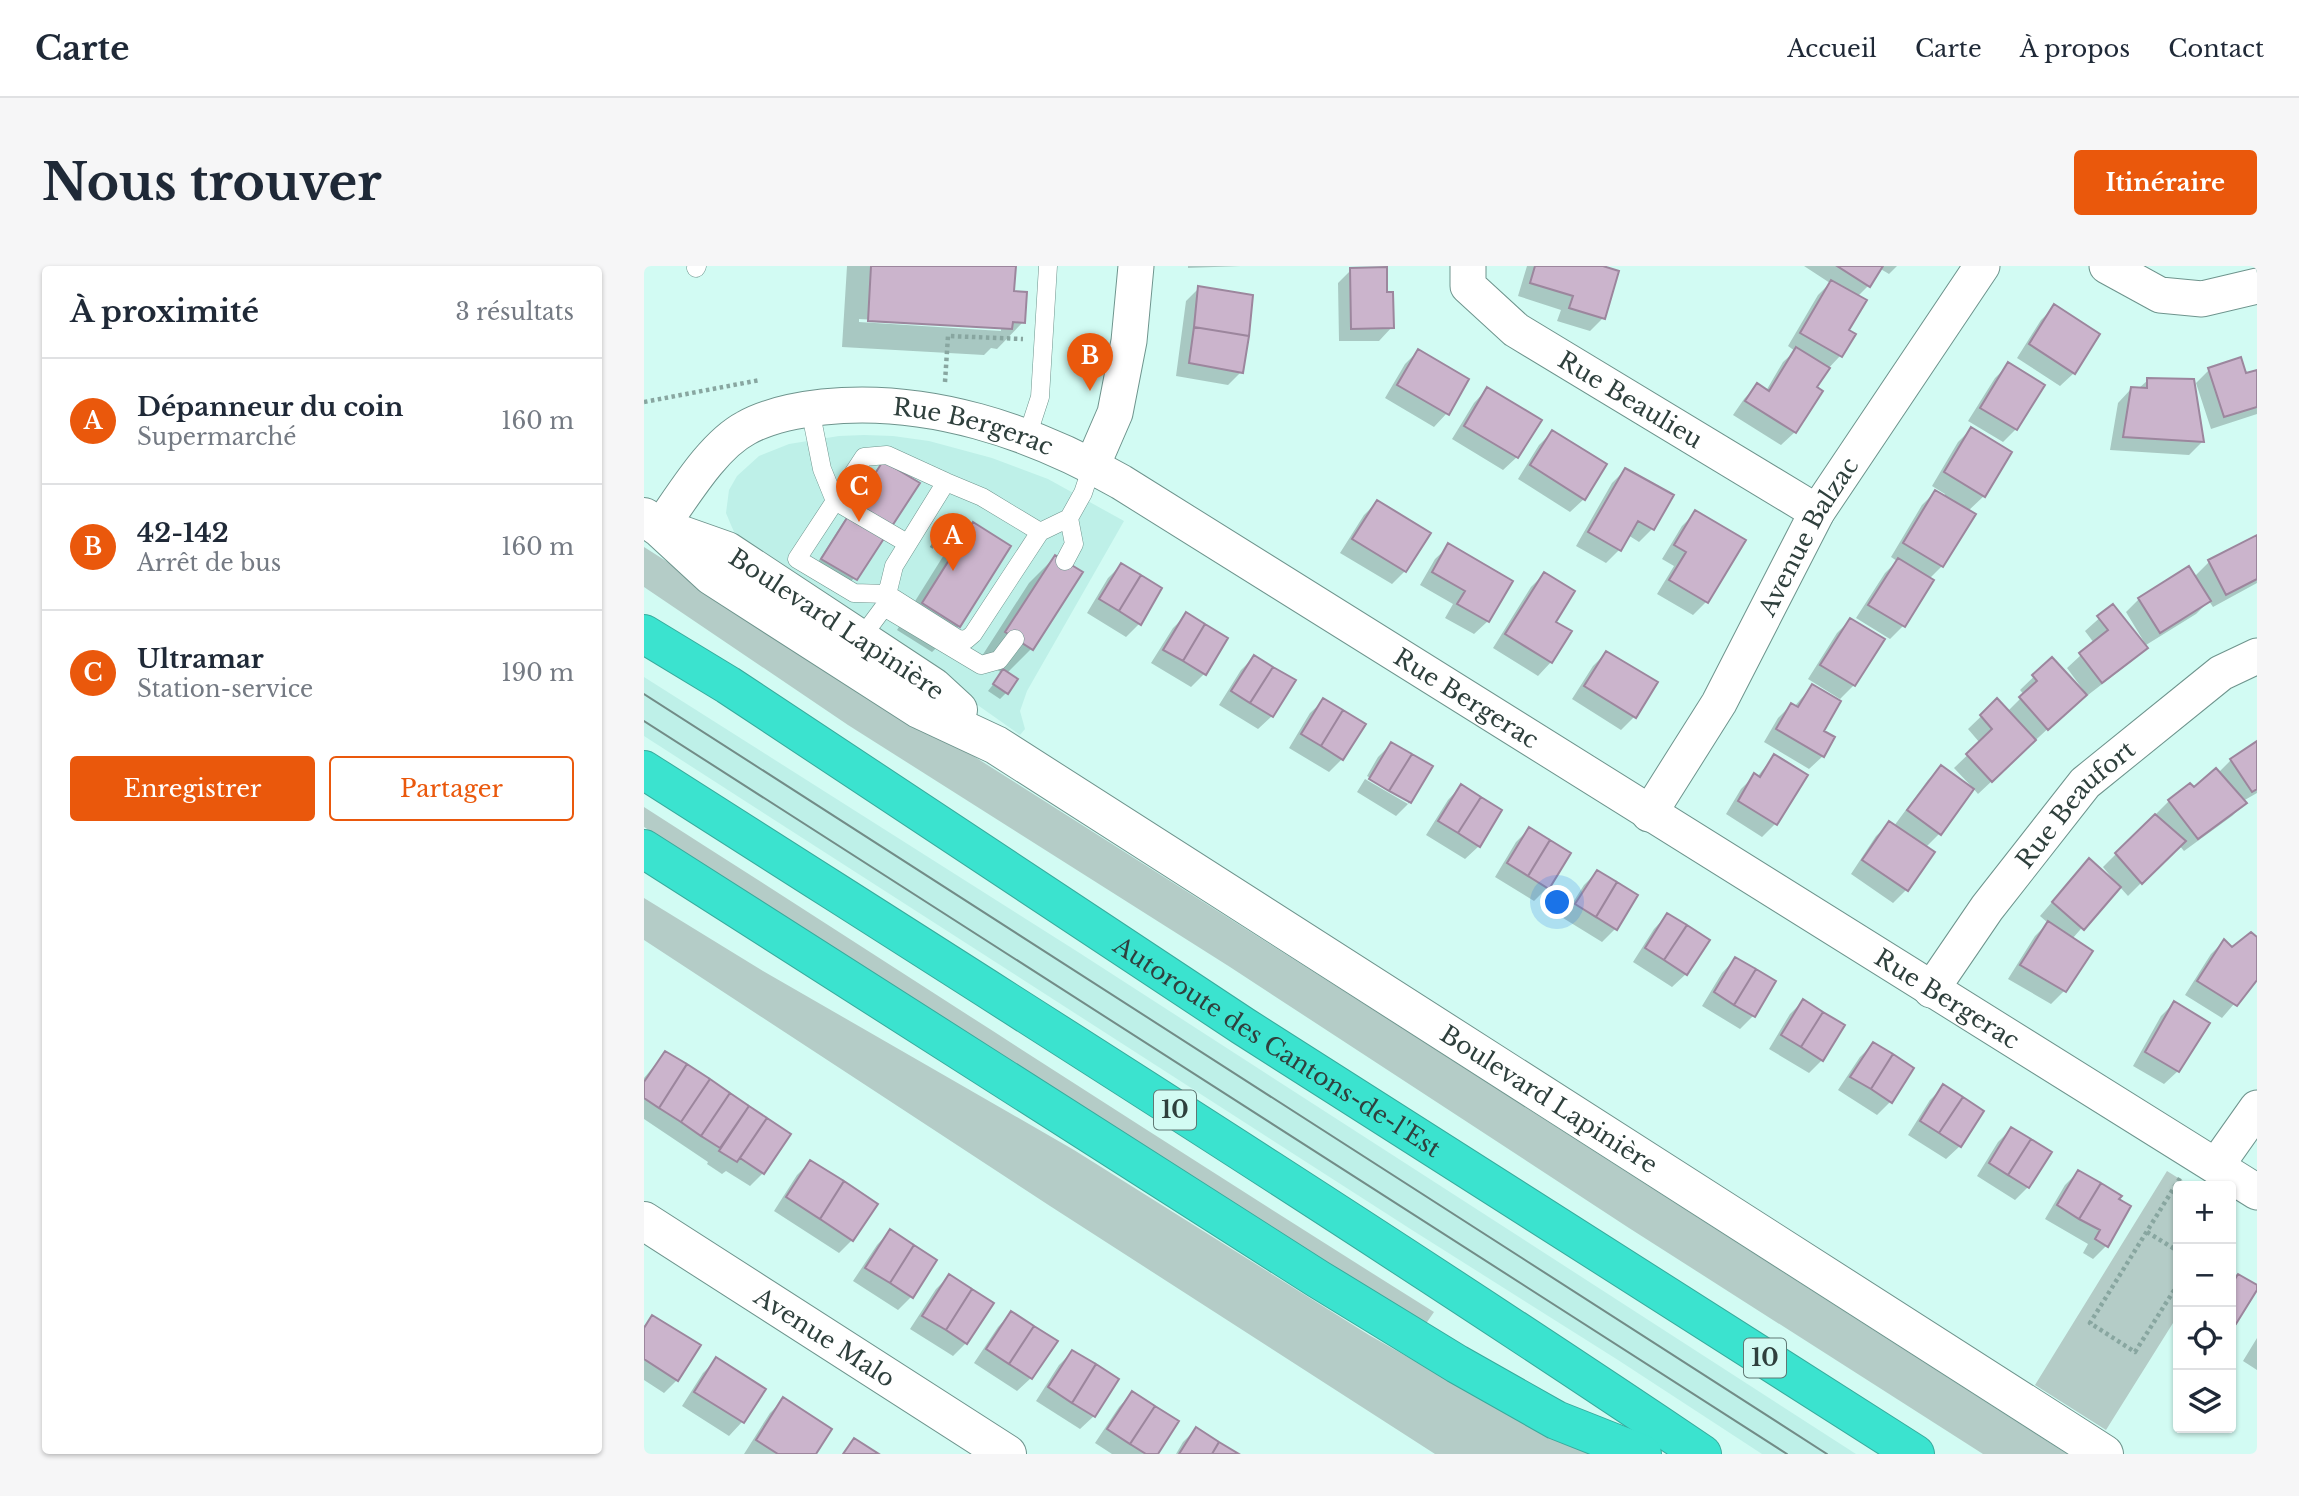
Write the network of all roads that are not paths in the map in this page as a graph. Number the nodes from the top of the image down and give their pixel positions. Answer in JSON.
{"nodes":[{"id":1,"x":1048,"y":266,"type":"edge"},
{"id":2,"x":1136,"y":266,"type":"edge"},
{"id":3,"x":1468,"y":266,"type":"edge"},
{"id":4,"x":1982,"y":266,"type":"edge"},
{"id":5,"x":2107,"y":266,"type":"edge"},
{"id":6,"x":2257,"y":286,"type":"edge"},
{"id":7,"x":810,"y":409,"type":"junction"},
{"id":8,"x":1027,"y":437,"type":"junction"},
{"id":9,"x":1092,"y":466,"type":"junction"},
{"id":10,"x":946,"y":482,"type":"junction"},
{"id":11,"x":835,"y":501,"type":"junction"},
{"id":12,"x":1817,"y":512,"type":"junction"},
{"id":13,"x":1069,"y":518,"type":"junction"},
{"id":14,"x":652,"y":522,"type":"edge"},
{"id":15,"x":1040,"y":532,"type":"junction"},
{"id":16,"x":907,"y":544,"type":"junction"},
{"id":17,"x":1065,"y":561,"type":"dead end"},
{"id":18,"x":886,"y":600,"type":"junction"},
{"id":19,"x":644,"y":623,"type":"edge"},
{"id":20,"x":644,"y":634,"type":"edge"},
{"id":21,"x":861,"y":638,"type":"junction"},
{"id":22,"x":1015,"y":639,"type":"dead end"},
{"id":23,"x":2257,"y":656,"type":"edge"},
{"id":24,"x":729,"y":685,"type":"junction"},
{"id":25,"x":996,"y":745,"type":"junction"},
{"id":26,"x":644,"y":770,"type":"edge"},
{"id":27,"x":1648,"y":814,"type":"junction"},
{"id":28,"x":649,"y":852,"type":"edge"},
{"id":29,"x":1931,"y":990,"type":"junction"},
{"id":30,"x":2257,"y":1108,"type":"edge"},
{"id":31,"x":2217,"y":1166,"type":"junction"},
{"id":32,"x":2257,"y":1192,"type":"edge"},
{"id":33,"x":644,"y":1221,"type":"edge"},
{"id":34,"x":1007,"y":1454,"type":"edge"},
{"id":35,"x":1642,"y":1454,"type":"edge"},
{"id":36,"x":1702,"y":1454,"type":"edge"},
{"id":37,"x":1915,"y":1454,"type":"edge"},
{"id":38,"x":2104,"y":1454,"type":"edge"}],
"edges":[{"from":1,"to":8,"type":"lane"},
{"from":2,"to":9,"type":"street"},
{"from":3,"to":12,"type":"street","name":"Rue Beaulieu"},
{"from":4,"to":12,"type":"street","name":"Avenue Balzac"},
{"from":5,"to":6,"type":"street"},
{"from":7,"to":8,"type":"street","name":"Rue Bergerac"},
{"from":7,"to":11,"type":"lane"},
{"from":7,"to":14,"type":"street","name":"Rue Bergerac"},
{"from":8,"to":9,"type":"street","name":"Rue Bergerac"},
{"from":9,"to":13,"type":"lane"},
{"from":9,"to":27,"type":"street","name":"Rue Bergerac"},
{"from":10,"to":11,"type":"lane"},
{"from":10,"to":15,"type":"lane"},
{"from":10,"to":16,"type":"lane"},
{"from":11,"to":16,"type":"lane"},
{"from":11,"to":18,"type":"lane"},
{"from":12,"to":27,"type":"street","name":"Avenue Balzac"},
{"from":13,"to":15,"type":"lane"},
{"from":13,"to":17,"type":"lane"},
{"from":14,"to":21,"type":"main road","name":"Boulevard Lapinière"},
{"from":14,"to":25,"type":"main road","name":"Boulevard Lapinière"},
{"from":15,"to":18,"type":"lane"},
{"from":16,"to":18,"type":"lane"},
{"from":18,"to":21,"type":"lane"},
{"from":18,"to":22,"type":"lane"},
{"from":19,"to":24,"type":"highway"},
{"from":20,"to":24,"type":"highway","name":"Autoroute des Cantons-de-l'Est","number":"10"},
{"from":21,"to":25,"type":"main road","name":"Boulevard Lapinière"},
{"from":23,"to":29,"type":"street","name":"Rue Beaufort"},
{"from":24,"to":37,"type":"highway","name":"Autoroute des Cantons-de-l'Est","number":"10"},
{"from":25,"to":38,"type":"main road","name":"Boulevard Lapinière"},
{"from":26,"to":36,"type":"highway","number":"10"},
{"from":27,"to":29,"type":"street","name":"Rue Bergerac"},
{"from":28,"to":35,"type":"highway"},
{"from":29,"to":31,"type":"street","name":"Rue Bergerac"},
{"from":30,"to":31,"type":"street"},
{"from":31,"to":32,"type":"street","name":"Rue Bergerac"},
{"from":33,"to":34,"type":"main road","name":"Avenue Malo"}]}
